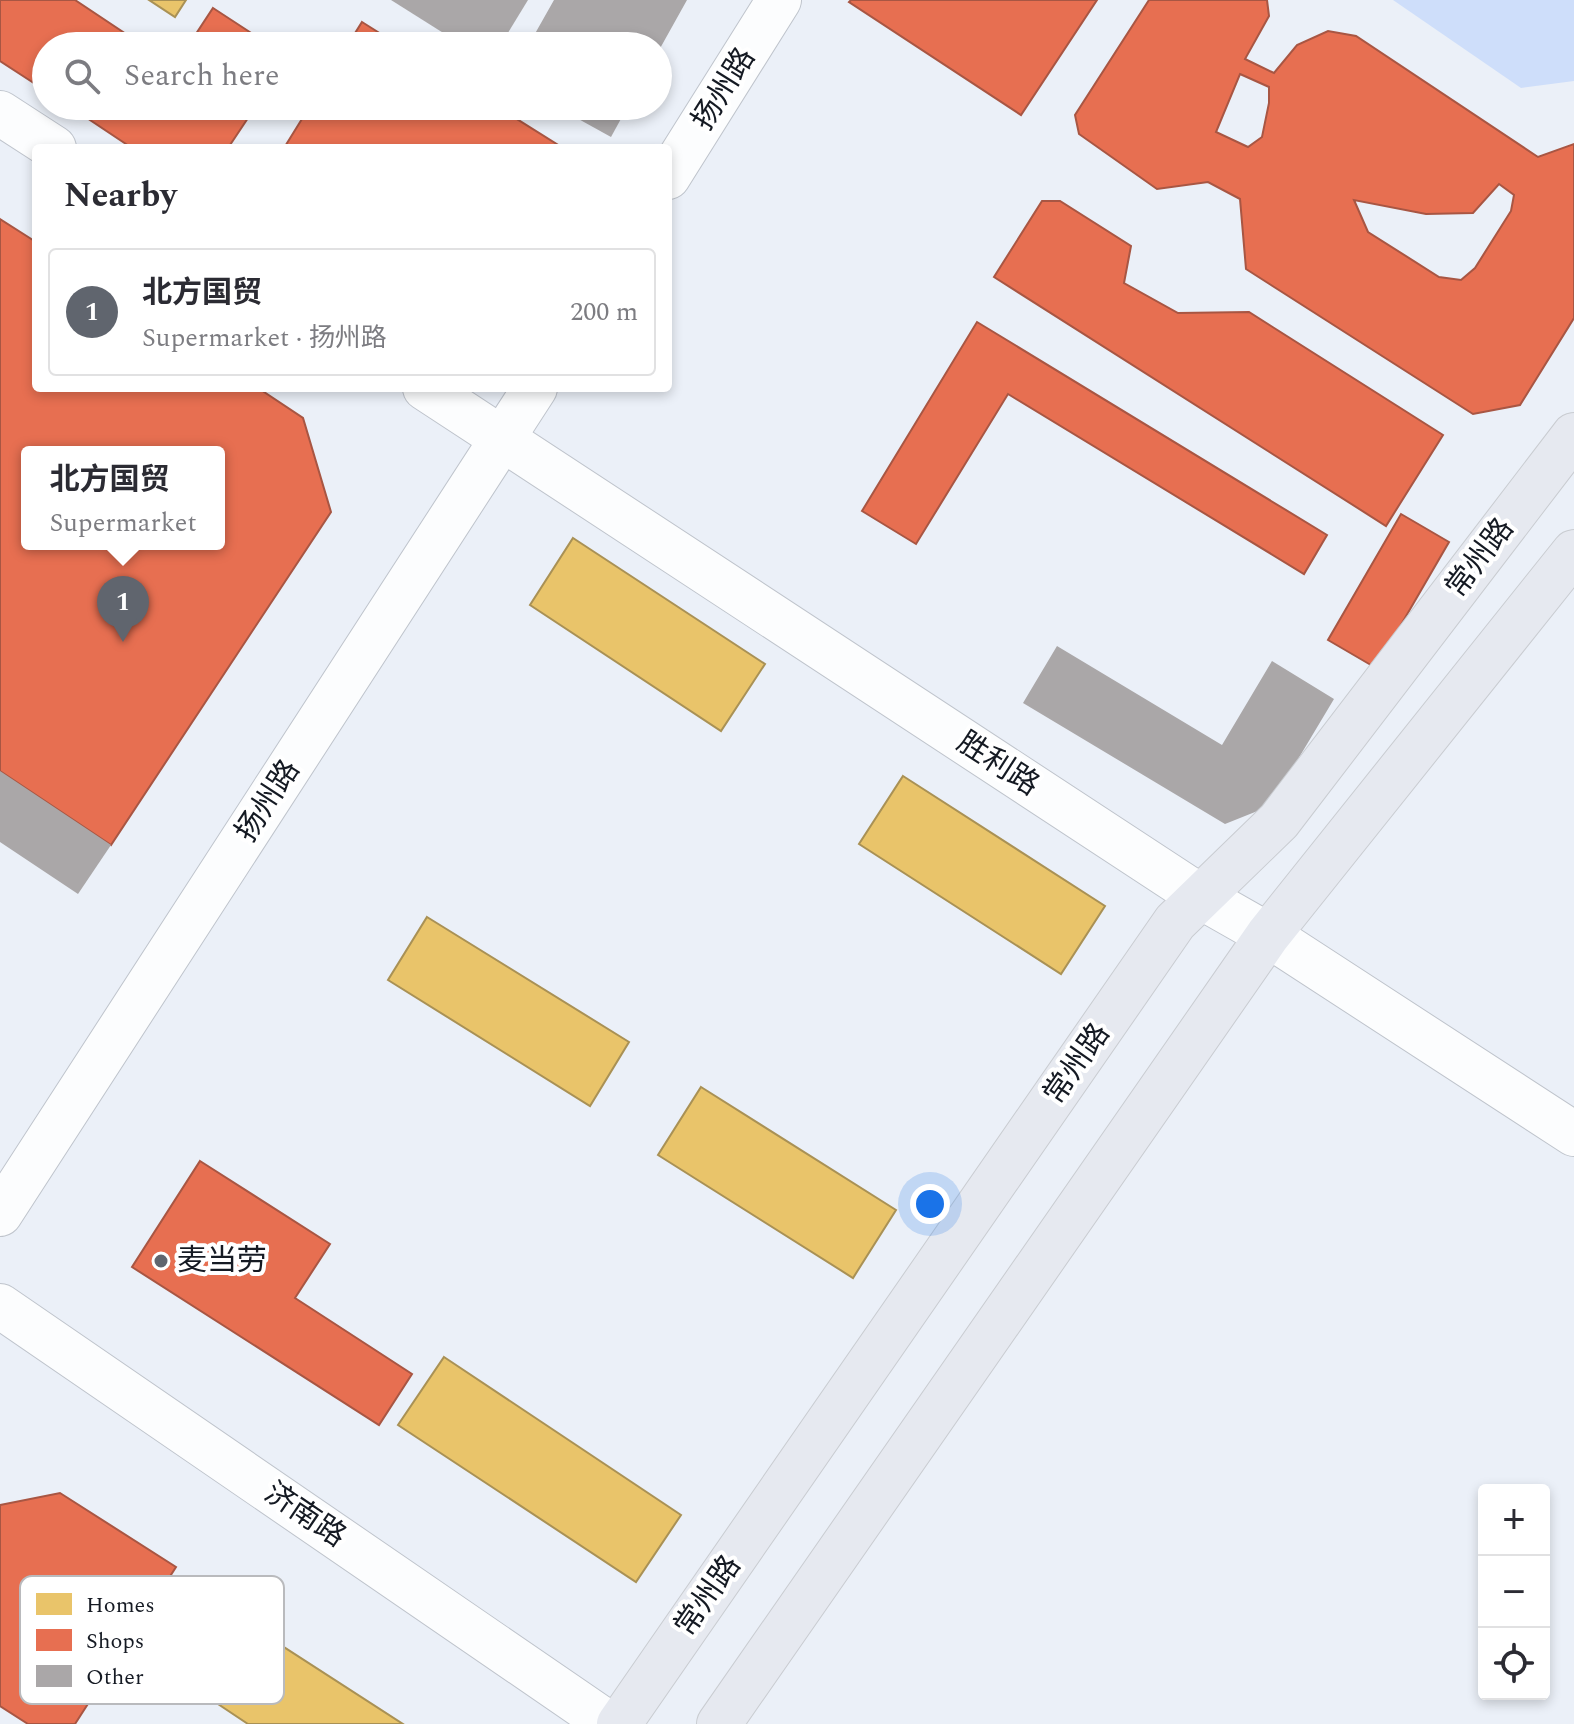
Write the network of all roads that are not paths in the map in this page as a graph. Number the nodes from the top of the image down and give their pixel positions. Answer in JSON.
{"nodes":[{"id":1,"x":779,"y":0,"type":"edge"},
{"id":2,"x":0,"y":113,"type":"edge"},
{"id":3,"x":48,"y":144,"type":"edge"},
{"id":4,"x":672,"y":171,"type":"edge"},
{"id":5,"x":431,"y":392,"type":"edge"},
{"id":6,"x":532,"y":392,"type":"edge"},
{"id":7,"x":1574,"y":435,"type":"edge"},
{"id":8,"x":503,"y":439,"type":"junction"},
{"id":9,"x":1574,"y":552,"type":"edge"},
{"id":10,"x":1201,"y":897,"type":"junction"},
{"id":11,"x":1268,"y":935,"type":"junction"},
{"id":12,"x":1574,"y":1134,"type":"edge"},
{"id":13,"x":0,"y":1214,"type":"edge"},
{"id":14,"x":0,"y":1306,"type":"edge"},
{"id":15,"x":609,"y":1724,"type":"edge"},
{"id":16,"x":619,"y":1724,"type":"edge"},
{"id":17,"x":719,"y":1724,"type":"edge"}],
"edges":[{"from":1,"to":4,"type":"street","name":"扬州路"},
{"from":2,"to":3,"type":"street"},
{"from":5,"to":8,"type":"street","name":"胜利路"},
{"from":6,"to":8,"type":"street","name":"扬州路"},
{"from":7,"to":10,"type":"main road","name":"常州路"},
{"from":8,"to":10,"type":"street","name":"胜利路"},
{"from":8,"to":13,"type":"street","name":"扬州路"},
{"from":9,"to":11,"type":"main road"},
{"from":10,"to":11,"type":"street","name":"胜利路"},
{"from":10,"to":16,"type":"main road","name":"常州路"},
{"from":11,"to":12,"type":"street","name":"胜利路"},
{"from":11,"to":17,"type":"main road"},
{"from":14,"to":15,"type":"street","name":"济南路"}]}
